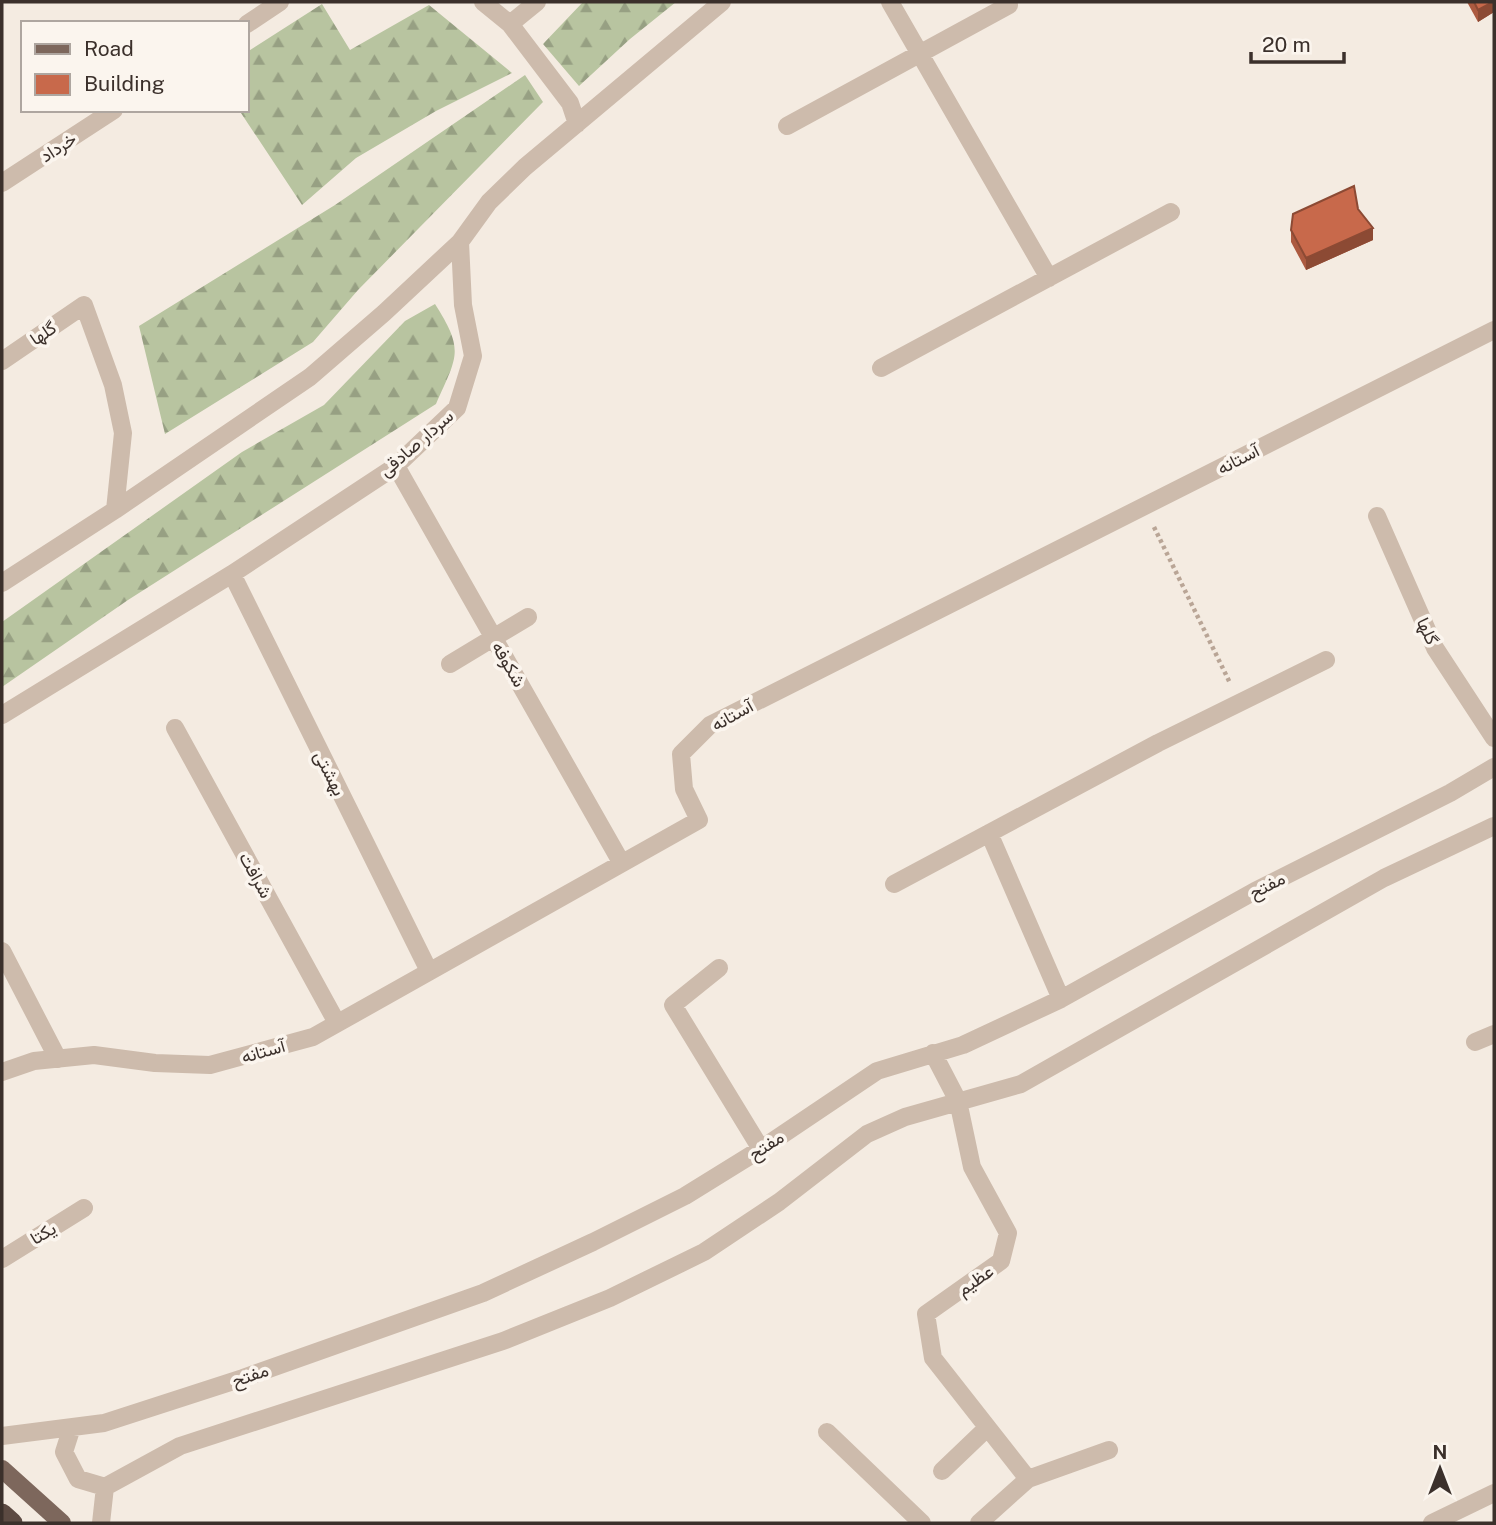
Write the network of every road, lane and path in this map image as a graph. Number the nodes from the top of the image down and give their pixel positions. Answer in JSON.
{"nodes":[{"id":1,"x":280,"y":2,"type":"edge"},
{"id":2,"x":483,"y":2,"type":"edge"},
{"id":3,"x":537,"y":2,"type":"edge"},
{"id":4,"x":722,"y":2,"type":"edge"},
{"id":5,"x":890,"y":2,"type":"edge"},
{"id":6,"x":1009,"y":5,"type":"dead end"},
{"id":7,"x":248,"y":23,"type":"edge"},
{"id":8,"x":510,"y":24,"type":"junction"},
{"id":9,"x":920,"y":53,"type":"junction"},
{"id":10,"x":111,"y":112,"type":"edge"},
{"id":11,"x":577,"y":124,"type":"junction"},
{"id":12,"x":787,"y":127,"type":"dead end"},
{"id":13,"x":2,"y":183,"type":"edge"},
{"id":14,"x":1171,"y":212,"type":"dead end"},
{"id":15,"x":460,"y":242,"type":"junction"},
{"id":16,"x":1049,"y":278,"type":"junction"},
{"id":17,"x":1494,"y":330,"type":"edge"},
{"id":18,"x":2,"y":361,"type":"edge"},
{"id":19,"x":881,"y":368,"type":"dead end"},
{"id":20,"x":396,"y":466,"type":"junction"},
{"id":21,"x":1143,"y":507,"type":"junction"},
{"id":22,"x":115,"y":510,"type":"junction"},
{"id":23,"x":1377,"y":516,"type":"dead end"},
{"id":24,"x":232,"y":574,"type":"junction"},
{"id":25,"x":2,"y":583,"type":"edge"},
{"id":26,"x":528,"y":617,"type":"dead end"},
{"id":27,"x":494,"y":637,"type":"junction"},
{"id":28,"x":1326,"y":660,"type":"dead end"},
{"id":29,"x":450,"y":664,"type":"dead end"},
{"id":30,"x":1239,"y":703,"type":"junction"},
{"id":31,"x":2,"y":715,"type":"edge"},
{"id":32,"x":175,"y":728,"type":"dead end"},
{"id":33,"x":1494,"y":738,"type":"edge"},
{"id":34,"x":1494,"y":766,"type":"edge"},
{"id":35,"x":1494,"y":826,"type":"edge"},
{"id":36,"x":989,"y":833,"type":"junction"},
{"id":37,"x":621,"y":862,"type":"junction"},
{"id":38,"x":894,"y":884,"type":"dead end"},
{"id":39,"x":2,"y":951,"type":"edge"},
{"id":40,"x":719,"y":968,"type":"dead end"},
{"id":41,"x":429,"y":971,"type":"junction"},
{"id":42,"x":1061,"y":999,"type":"junction"},
{"id":43,"x":337,"y":1023,"type":"junction"},
{"id":44,"x":1494,"y":1034,"type":"edge"},
{"id":45,"x":1475,"y":1042,"type":"dead end"},
{"id":46,"x":933,"y":1053,"type":"junction"},
{"id":47,"x":58,"y":1059,"type":"junction"},
{"id":48,"x":2,"y":1072,"type":"edge"},
{"id":49,"x":958,"y":1101,"type":"junction"},
{"id":50,"x":761,"y":1149,"type":"junction"},
{"id":51,"x":84,"y":1208,"type":"dead end"},
{"id":52,"x":2,"y":1259,"type":"edge"},
{"id":53,"x":72,"y":1427,"type":"junction"},
{"id":54,"x":987,"y":1428,"type":"junction"},
{"id":55,"x":827,"y":1432,"type":"dead end"},
{"id":56,"x":2,"y":1436,"type":"edge"},
{"id":57,"x":1109,"y":1450,"type":"dead end"},
{"id":58,"x":2,"y":1469,"type":"edge"},
{"id":59,"x":942,"y":1471,"type":"dead end"},
{"id":60,"x":1028,"y":1479,"type":"junction"},
{"id":61,"x":105,"y":1487,"type":"junction"},
{"id":62,"x":1494,"y":1493,"type":"edge"},
{"id":63,"x":2,"y":1514,"type":"edge"},
{"id":64,"x":12,"y":1523,"type":"edge"},
{"id":65,"x":62,"y":1523,"type":"edge"},
{"id":66,"x":101,"y":1523,"type":"edge"},
{"id":67,"x":922,"y":1523,"type":"edge"},
{"id":68,"x":979,"y":1523,"type":"edge"},
{"id":69,"x":1432,"y":1523,"type":"edge"}],
"edges":[{"from":1,"to":7,"type":"street"},
{"from":2,"to":8,"type":"street"},
{"from":3,"to":8,"type":"street"},
{"from":4,"to":11,"type":"street"},
{"from":5,"to":9,"type":"street"},
{"from":6,"to":9,"type":"street"},
{"from":8,"to":11,"type":"street"},
{"from":9,"to":12,"type":"street"},
{"from":9,"to":16,"type":"street"},
{"from":10,"to":13,"type":"street","name":"خرداد"},
{"from":11,"to":15,"type":"street"},
{"from":14,"to":16,"type":"street"},
{"from":15,"to":20,"type":"street","name":"سردار صادقی"},
{"from":15,"to":22,"type":"street"},
{"from":16,"to":19,"type":"street"},
{"from":17,"to":21,"type":"street","name":"آستانه"},
{"from":18,"to":22,"type":"street","name":"گلها"},
{"from":20,"to":24,"type":"street","name":"سردار صادقی"},
{"from":20,"to":27,"type":"street","name":"شکوفه"},
{"from":21,"to":30,"type":"path"},
{"from":21,"to":37,"type":"street","name":"آستانه"},
{"from":22,"to":25,"type":"street"},
{"from":23,"to":33,"type":"street","name":"گلها"},
{"from":24,"to":31,"type":"street","name":"سردار صادقی"},
{"from":24,"to":41,"type":"street","name":"بهشتی"},
{"from":26,"to":27,"type":"street"},
{"from":27,"to":29,"type":"street"},
{"from":27,"to":37,"type":"street","name":"شکوفه"},
{"from":28,"to":30,"type":"street"},
{"from":30,"to":36,"type":"street"},
{"from":32,"to":43,"type":"street","name":"شرافت"},
{"from":34,"to":42,"type":"street","name":"مفتح"},
{"from":35,"to":49,"type":"street"},
{"from":36,"to":38,"type":"street"},
{"from":36,"to":42,"type":"street"},
{"from":37,"to":41,"type":"street","name":"آستانه"},
{"from":39,"to":47,"type":"street"},
{"from":40,"to":50,"type":"street"},
{"from":41,"to":43,"type":"street","name":"آستانه"},
{"from":42,"to":46,"type":"street","name":"مفتح"},
{"from":43,"to":47,"type":"street","name":"آستانه"},
{"from":44,"to":45,"type":"street"},
{"from":46,"to":49,"type":"street","name":"عظیم"},
{"from":46,"to":50,"type":"street","name":"مفتح"},
{"from":47,"to":48,"type":"street","name":"آستانه"},
{"from":49,"to":54,"type":"street","name":"عظیم"},
{"from":49,"to":61,"type":"street"},
{"from":50,"to":53,"type":"street","name":"مفتح"},
{"from":51,"to":52,"type":"street","name":"یکتا"},
{"from":53,"to":56,"type":"street","name":"مفتح"},
{"from":53,"to":61,"type":"street"},
{"from":54,"to":59,"type":"street"},
{"from":54,"to":60,"type":"street","name":"عظیم"},
{"from":55,"to":67,"type":"street"},
{"from":57,"to":60,"type":"street"},
{"from":58,"to":65,"type":"main road"},
{"from":60,"to":68,"type":"street"},
{"from":61,"to":66,"type":"street"},
{"from":62,"to":69,"type":"street"},
{"from":63,"to":64,"type":"highway"}]}
